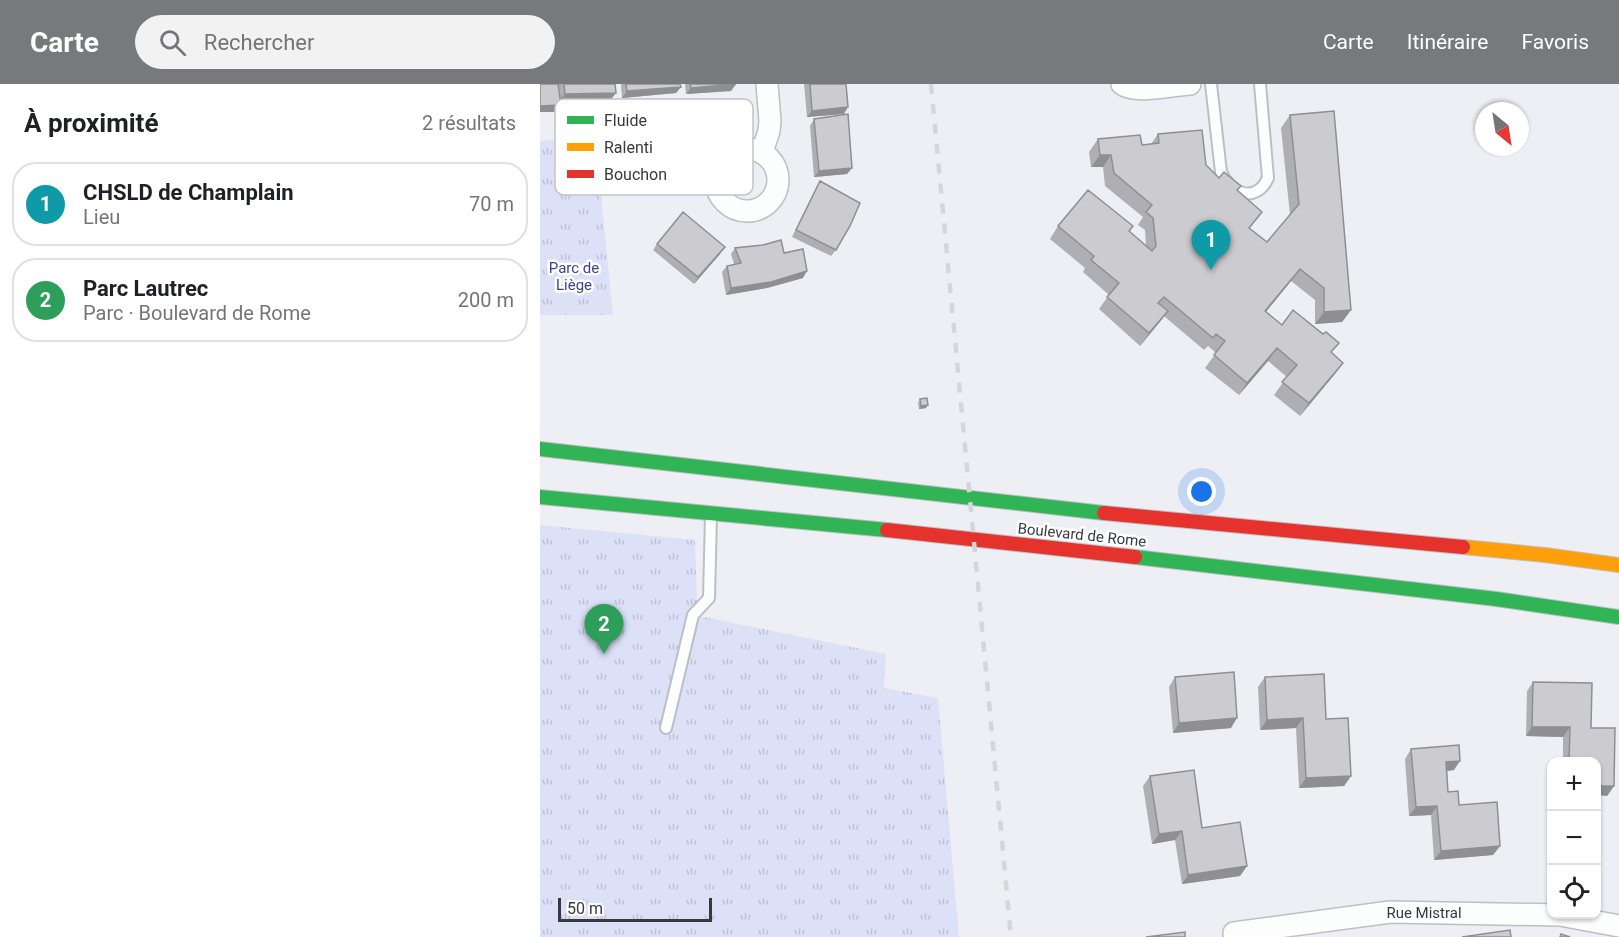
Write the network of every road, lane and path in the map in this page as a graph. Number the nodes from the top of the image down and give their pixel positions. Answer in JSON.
{"nodes":[{"id":1,"x":767,"y":84,"type":"edge"},
{"id":2,"x":1122,"y":84,"type":"edge"},
{"id":3,"x":1190,"y":84,"type":"edge"},
{"id":4,"x":1211,"y":84,"type":"edge"},
{"id":5,"x":1260,"y":84,"type":"edge"},
{"id":6,"x":762,"y":152,"type":"dead end"},
{"id":7,"x":540,"y":449,"type":"edge"},
{"id":8,"x":540,"y":497,"type":"edge"},
{"id":9,"x":711,"y":512,"type":"junction"},
{"id":10,"x":1619,"y":565,"type":"edge"},
{"id":11,"x":1619,"y":617,"type":"edge"},
{"id":12,"x":666,"y":728,"type":"dead end"},
{"id":13,"x":1619,"y":926,"type":"edge"},
{"id":14,"x":1235,"y":937,"type":"edge"}],
"edges":[{"from":1,"to":6,"type":"street"},
{"from":2,"to":3,"type":"street"},
{"from":4,"to":5,"type":"lane"},
{"from":7,"to":10,"type":"main road","name":"Boulevard de Rome"},
{"from":8,"to":9,"type":"main road","name":"Boulevard de Rome"},
{"from":9,"to":11,"type":"main road","name":"Boulevard de Rome"},
{"from":9,"to":12,"type":"lane"},
{"from":13,"to":14,"type":"street","name":"Rue Mistral"}]}
